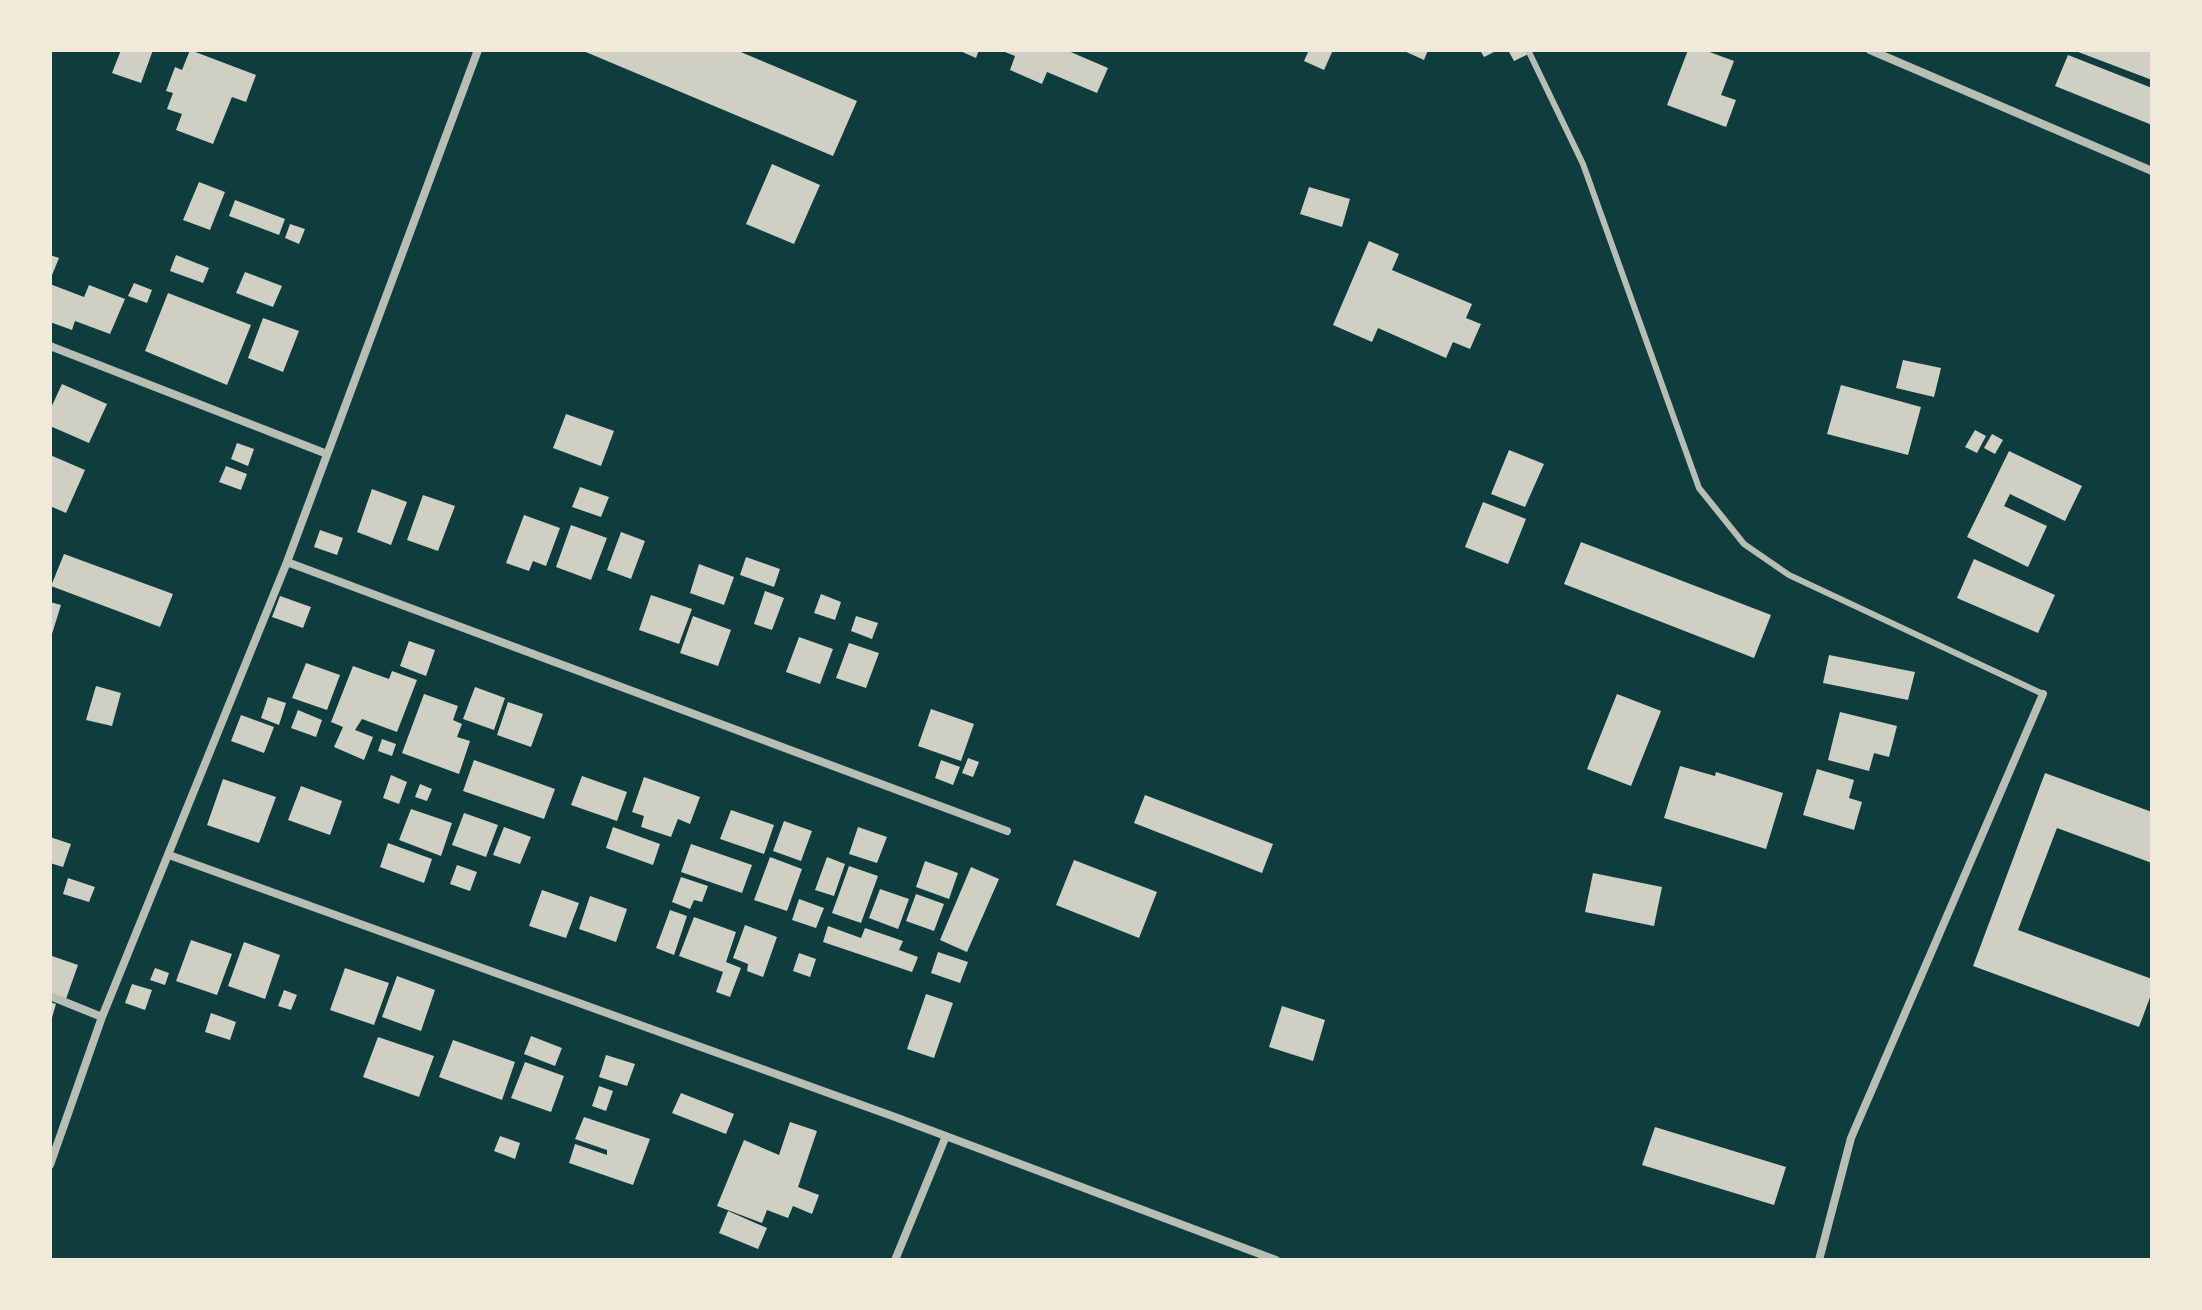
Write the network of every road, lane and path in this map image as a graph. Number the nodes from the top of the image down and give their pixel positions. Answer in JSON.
{"nodes":[{"id":1,"x":478,"y":50,"type":"edge"},
{"id":2,"x":1528,"y":50,"type":"edge"},
{"id":3,"x":1870,"y":50,"type":"edge"},
{"id":4,"x":2152,"y":171,"type":"edge"},
{"id":5,"x":50,"y":346,"type":"edge"},
{"id":6,"x":327,"y":454,"type":"junction"},
{"id":7,"x":287,"y":562,"type":"junction"},
{"id":8,"x":2043,"y":694,"type":"joint"},
{"id":9,"x":1007,"y":831,"type":"dead end"},
{"id":10,"x":169,"y":855,"type":"junction"},
{"id":11,"x":50,"y":996,"type":"edge"},
{"id":12,"x":102,"y":1017,"type":"junction"},
{"id":13,"x":946,"y":1136,"type":"junction"},
{"id":14,"x":50,"y":1165,"type":"edge"},
{"id":15,"x":895,"y":1260,"type":"edge"},
{"id":16,"x":1276,"y":1260,"type":"edge"},
{"id":17,"x":1819,"y":1260,"type":"edge"}],
"edges":[{"from":1,"to":6,"type":"street"},
{"from":2,"to":8,"type":"lane"},
{"from":3,"to":4,"type":"street"},
{"from":5,"to":6,"type":"street"},
{"from":6,"to":7,"type":"street"},
{"from":7,"to":9,"type":"street"},
{"from":7,"to":10,"type":"street"},
{"from":8,"to":17,"type":"street"},
{"from":10,"to":12,"type":"street"},
{"from":10,"to":13,"type":"street"},
{"from":11,"to":12,"type":"street"},
{"from":12,"to":14,"type":"street"},
{"from":13,"to":15,"type":"street"},
{"from":13,"to":16,"type":"street"}]}
